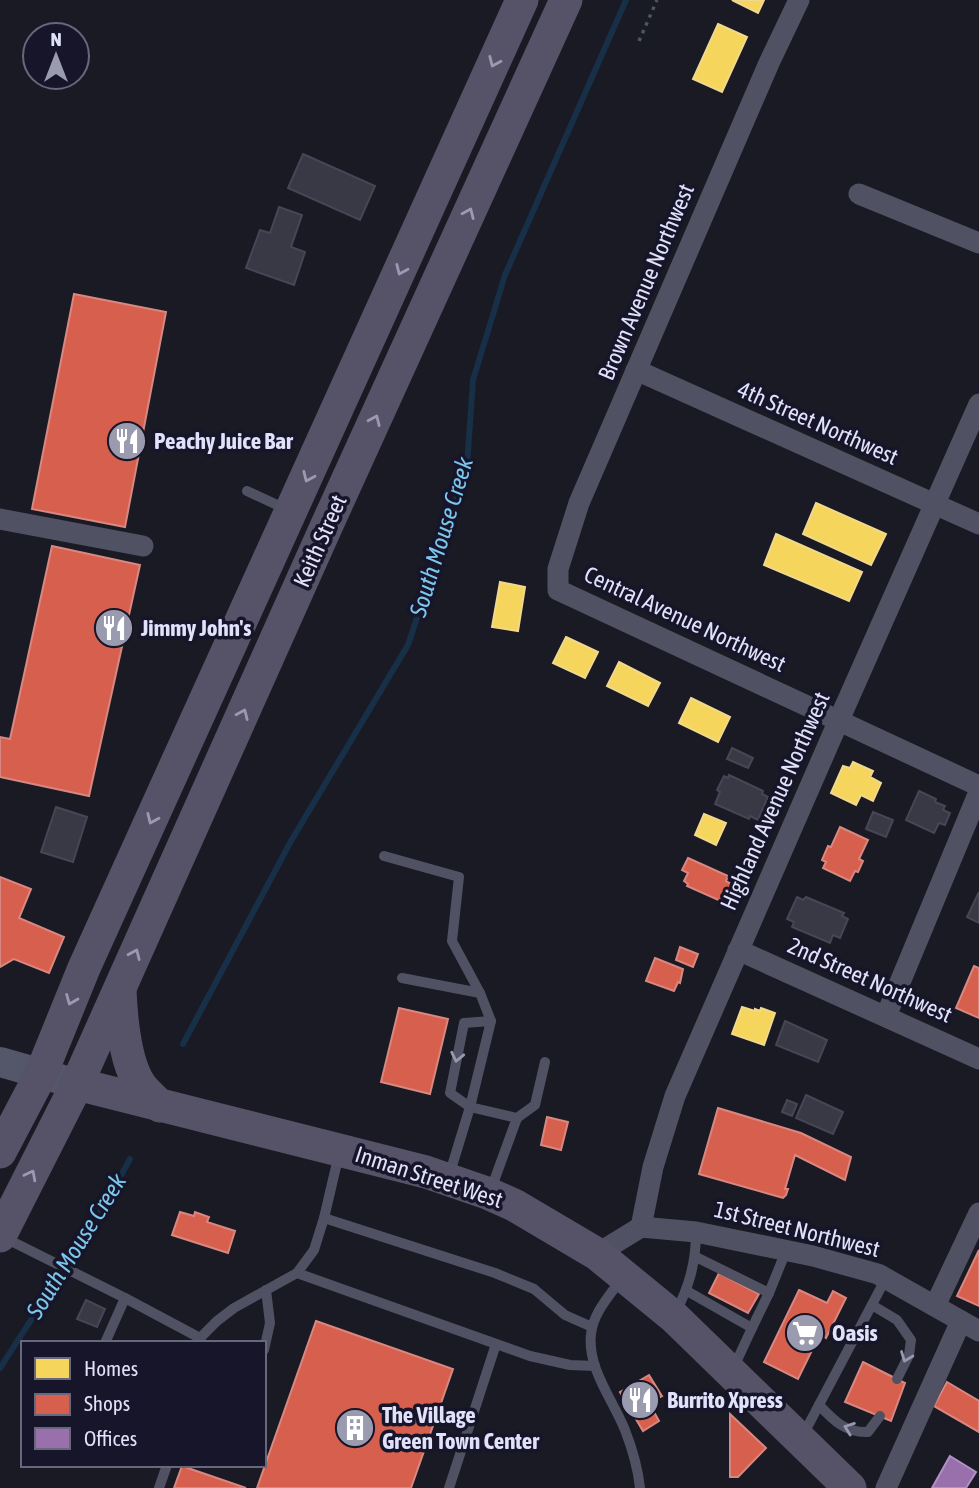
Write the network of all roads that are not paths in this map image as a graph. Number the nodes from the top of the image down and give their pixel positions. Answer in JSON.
{"nodes":[{"id":1,"x":522,"y":0,"type":"edge"},
{"id":2,"x":566,"y":0,"type":"edge"},
{"id":3,"x":799,"y":0,"type":"edge"},
{"id":4,"x":859,"y":194,"type":"dead end"},
{"id":5,"x":979,"y":243,"type":"edge"},
{"id":6,"x":636,"y":370,"type":"junction"},
{"id":7,"x":979,"y":404,"type":"edge"},
{"id":8,"x":247,"y":491,"type":"dead end"},
{"id":9,"x":934,"y":503,"type":"junction"},
{"id":10,"x":292,"y":512,"type":"junction"},
{"id":11,"x":0,"y":519,"type":"edge"},
{"id":12,"x":979,"y":524,"type":"edge"},
{"id":13,"x":326,"y":527,"type":"junction"},
{"id":14,"x":143,"y":546,"type":"dead end"},
{"id":15,"x":558,"y":590,"type":"joint"},
{"id":16,"x":839,"y":720,"type":"junction"},
{"id":17,"x":979,"y":786,"type":"edge"},
{"id":18,"x":979,"y":792,"type":"edge"},
{"id":19,"x":384,"y":856,"type":"dead end"},
{"id":20,"x":738,"y":950,"type":"junction"},
{"id":21,"x":402,"y":978,"type":"dead end"},
{"id":22,"x":120,"y":989,"type":"junction"},
{"id":23,"x":480,"y":993,"type":"junction"},
{"id":24,"x":886,"y":1016,"type":"junction"},
{"id":25,"x":491,"y":1021,"type":"junction"},
{"id":26,"x":979,"y":1059,"type":"edge"},
{"id":27,"x":0,"y":1062,"type":"edge"},
{"id":28,"x":545,"y":1062,"type":"dead end"},
{"id":29,"x":41,"y":1074,"type":"junction"},
{"id":30,"x":78,"y":1084,"type":"junction"},
{"id":31,"x":160,"y":1106,"type":"junction"},
{"id":32,"x":470,"y":1107,"type":"junction"},
{"id":33,"x":517,"y":1118,"type":"junction"},
{"id":34,"x":341,"y":1149,"type":"junction"},
{"id":35,"x":0,"y":1152,"type":"edge"},
{"id":36,"x":448,"y":1179,"type":"junction"},
{"id":37,"x":490,"y":1194,"type":"junction"},
{"id":38,"x":979,"y":1213,"type":"edge"},
{"id":39,"x":324,"y":1218,"type":"junction"},
{"id":40,"x":641,"y":1227,"type":"junction"},
{"id":41,"x":696,"y":1232,"type":"junction"},
{"id":42,"x":0,"y":1236,"type":"edge"},
{"id":43,"x":786,"y":1251,"type":"junction"},
{"id":44,"x":597,"y":1254,"type":"junction"},
{"id":45,"x":696,"y":1257,"type":"junction"},
{"id":46,"x":298,"y":1273,"type":"junction"},
{"id":47,"x":624,"y":1276,"type":"junction"},
{"id":48,"x":886,"y":1278,"type":"junction"},
{"id":49,"x":266,"y":1290,"type":"junction"},
{"id":50,"x":769,"y":1293,"type":"junction"},
{"id":51,"x":125,"y":1298,"type":"junction"},
{"id":52,"x":681,"y":1304,"type":"junction"},
{"id":53,"x":872,"y":1305,"type":"junction"},
{"id":54,"x":936,"y":1306,"type":"junction"},
{"id":55,"x":970,"y":1326,"type":"edge"},
{"id":56,"x":592,"y":1327,"type":"junction"},
{"id":57,"x":752,"y":1328,"type":"junction"},
{"id":58,"x":201,"y":1340,"type":"edge"},
{"id":59,"x":106,"y":1341,"type":"edge"},
{"id":60,"x":266,"y":1341,"type":"edge"},
{"id":61,"x":496,"y":1344,"type":"junction"},
{"id":62,"x":595,"y":1366,"type":"junction"},
{"id":63,"x":731,"y":1373,"type":"junction"},
{"id":64,"x":897,"y":1379,"type":"dead end"},
{"id":65,"x":819,"y":1405,"type":"junction"},
{"id":66,"x":880,"y":1416,"type":"dead end"},
{"id":67,"x":801,"y":1440,"type":"junction"},
{"id":68,"x":166,"y":1467,"type":"edge"},
{"id":69,"x":159,"y":1488,"type":"edge"},
{"id":70,"x":449,"y":1488,"type":"edge"},
{"id":71,"x":640,"y":1488,"type":"edge"},
{"id":72,"x":850,"y":1488,"type":"edge"},
{"id":73,"x":886,"y":1488,"type":"edge"}],
"edges":[{"from":1,"to":10,"type":"main road","name":"Keith Street","one_way":true},
{"from":13,"to":2,"type":"main road","name":"Keith Street","one_way":true},
{"from":3,"to":6,"type":"street","name":"Brown Avenue Northwest"},
{"from":4,"to":5,"type":"street"},
{"from":6,"to":9,"type":"street","name":"4th Street Northwest"},
{"from":6,"to":15,"type":"street","name":"Brown Avenue Northwest"},
{"from":7,"to":9,"type":"street","name":"Highland Avenue Northwest"},
{"from":8,"to":10,"type":"lane"},
{"from":9,"to":12,"type":"street","name":"4th Street Northwest"},
{"from":9,"to":16,"type":"street","name":"Highland Avenue Northwest"},
{"from":10,"to":13,"type":"main road"},
{"from":10,"to":29,"type":"main road","name":"Keith Street","one_way":true},
{"from":11,"to":14,"type":"street"},
{"from":22,"to":13,"type":"main road","name":"Keith Street","one_way":true},
{"from":15,"to":16,"type":"street","name":"Central Avenue Northwest"},
{"from":16,"to":17,"type":"street","name":"Central Avenue Northwest"},
{"from":16,"to":20,"type":"street","name":"Highland Avenue Northwest"},
{"from":18,"to":24,"type":"street"},
{"from":19,"to":23,"type":"lane"},
{"from":20,"to":24,"type":"street","name":"2nd Street Northwest"},
{"from":20,"to":40,"type":"street","name":"Highland Avenue Northwest"},
{"from":21,"to":23,"type":"lane"},
{"from":22,"to":30,"type":"main road","name":"Keith Street"},
{"from":22,"to":31,"type":"main road"},
{"from":23,"to":25,"type":"lane"},
{"from":24,"to":26,"type":"street","name":"2nd Street Northwest"},
{"from":25,"to":32,"type":"lane"},
{"from":25,"to":32,"type":"lane","one_way":true},
{"from":27,"to":29,"type":"main road"},
{"from":28,"to":33,"type":"lane"},
{"from":29,"to":30,"type":"main road"},
{"from":29,"to":35,"type":"main road","name":"Keith Street"},
{"from":30,"to":31,"type":"main road","name":"Inman Street West"},
{"from":42,"to":30,"type":"main road","name":"Keith Street","one_way":true},
{"from":31,"to":34,"type":"main road","name":"Inman Street West"},
{"from":32,"to":33,"type":"lane"},
{"from":32,"to":36,"type":"lane"},
{"from":33,"to":37,"type":"lane"},
{"from":34,"to":36,"type":"main road","name":"Inman Street West"},
{"from":34,"to":39,"type":"lane"},
{"from":36,"to":37,"type":"main road","name":"Inman Street West"},
{"from":37,"to":44,"type":"main road","name":"Inman Street West"},
{"from":38,"to":54,"type":"street"},
{"from":39,"to":46,"type":"lane"},
{"from":39,"to":56,"type":"lane"},
{"from":40,"to":41,"type":"street","name":"1st Street Northwest"},
{"from":40,"to":44,"type":"street"},
{"from":41,"to":43,"type":"street","name":"1st Street Northwest"},
{"from":41,"to":45,"type":"lane"},
{"from":42,"to":51,"type":"lane"},
{"from":43,"to":48,"type":"street","name":"1st Street Northwest"},
{"from":43,"to":50,"type":"lane"},
{"from":44,"to":47,"type":"main road","name":"Inman Street West"},
{"from":45,"to":50,"type":"lane"},
{"from":45,"to":52,"type":"lane"},
{"from":46,"to":49,"type":"lane"},
{"from":46,"to":61,"type":"lane"},
{"from":47,"to":52,"type":"main road","name":"Inman Street West"},
{"from":47,"to":56,"type":"lane"},
{"from":48,"to":53,"type":"lane"},
{"from":48,"to":54,"type":"street","name":"1st Street Northwest"},
{"from":49,"to":58,"type":"lane"},
{"from":49,"to":60,"type":"lane"},
{"from":50,"to":57,"type":"lane"},
{"from":51,"to":58,"type":"lane"},
{"from":51,"to":59,"type":"lane"},
{"from":52,"to":57,"type":"lane"},
{"from":52,"to":63,"type":"main road","name":"Inman Street West"},
{"from":53,"to":64,"type":"lane","one_way":true},
{"from":53,"to":65,"type":"lane"},
{"from":54,"to":55,"type":"street","name":"1st Street Northwest"},
{"from":55,"to":73,"type":"street"},
{"from":56,"to":62,"type":"lane"},
{"from":57,"to":63,"type":"lane"},
{"from":61,"to":62,"type":"lane"},
{"from":61,"to":70,"type":"lane"},
{"from":62,"to":71,"type":"lane"},
{"from":63,"to":67,"type":"main road","name":"Inman Street West"},
{"from":66,"to":65,"type":"lane","one_way":true},
{"from":65,"to":67,"type":"lane"},
{"from":67,"to":72,"type":"main road","name":"Inman Street West"},
{"from":68,"to":69,"type":"lane"}]}
